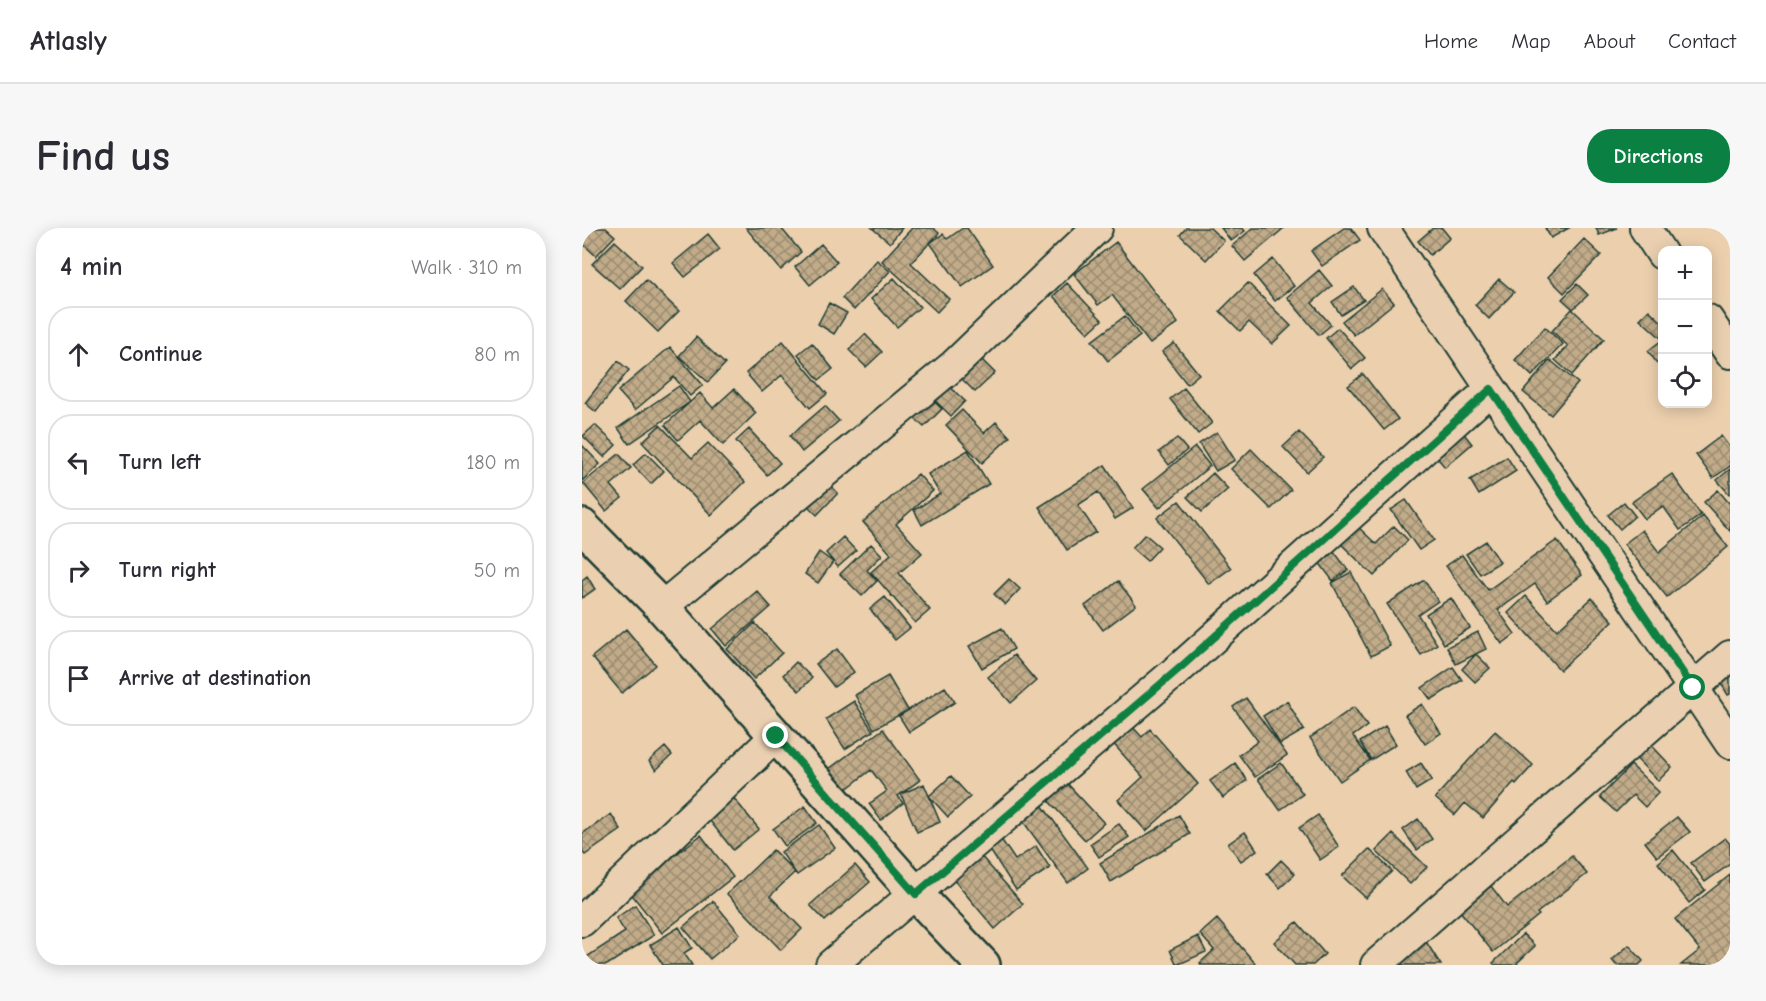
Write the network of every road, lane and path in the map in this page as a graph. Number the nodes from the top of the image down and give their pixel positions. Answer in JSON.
{"nodes":[{"id":1,"x":1097,"y":228,"type":"edge"},
{"id":2,"x":1383,"y":228,"type":"edge"},
{"id":3,"x":1645,"y":228,"type":"edge"},
{"id":4,"x":1658,"y":248,"type":"edge"},
{"id":5,"x":1712,"y":327,"type":"edge"},
{"id":6,"x":1730,"y":352,"type":"edge"},
{"id":7,"x":1491,"y":389,"type":"junction"},
{"id":8,"x":582,"y":526,"type":"edge"},
{"id":9,"x":662,"y":607,"type":"junction"},
{"id":10,"x":1730,"y":656,"type":"edge"},
{"id":11,"x":1693,"y":688,"type":"junction"},
{"id":12,"x":776,"y":736,"type":"junction"},
{"id":13,"x":1730,"y":743,"type":"edge"},
{"id":14,"x":916,"y":894,"type":"junction"},
{"id":15,"x":582,"y":921,"type":"edge"},
{"id":16,"x":831,"y":965,"type":"edge"},
{"id":17,"x":982,"y":965,"type":"edge"},
{"id":18,"x":1376,"y":965,"type":"edge"}],
"edges":[{"from":1,"to":9,"type":"street"},
{"from":2,"to":7,"type":"street"},
{"from":3,"to":4,"type":"street"},
{"from":5,"to":6,"type":"street"},
{"from":7,"to":11,"type":"street"},
{"from":7,"to":14,"type":"street"},
{"from":8,"to":9,"type":"street"},
{"from":9,"to":12,"type":"street"},
{"from":10,"to":11,"type":"street"},
{"from":11,"to":13,"type":"street"},
{"from":11,"to":18,"type":"street"},
{"from":12,"to":14,"type":"street"},
{"from":12,"to":15,"type":"street"},
{"from":14,"to":16,"type":"street"},
{"from":14,"to":17,"type":"street"}]}
